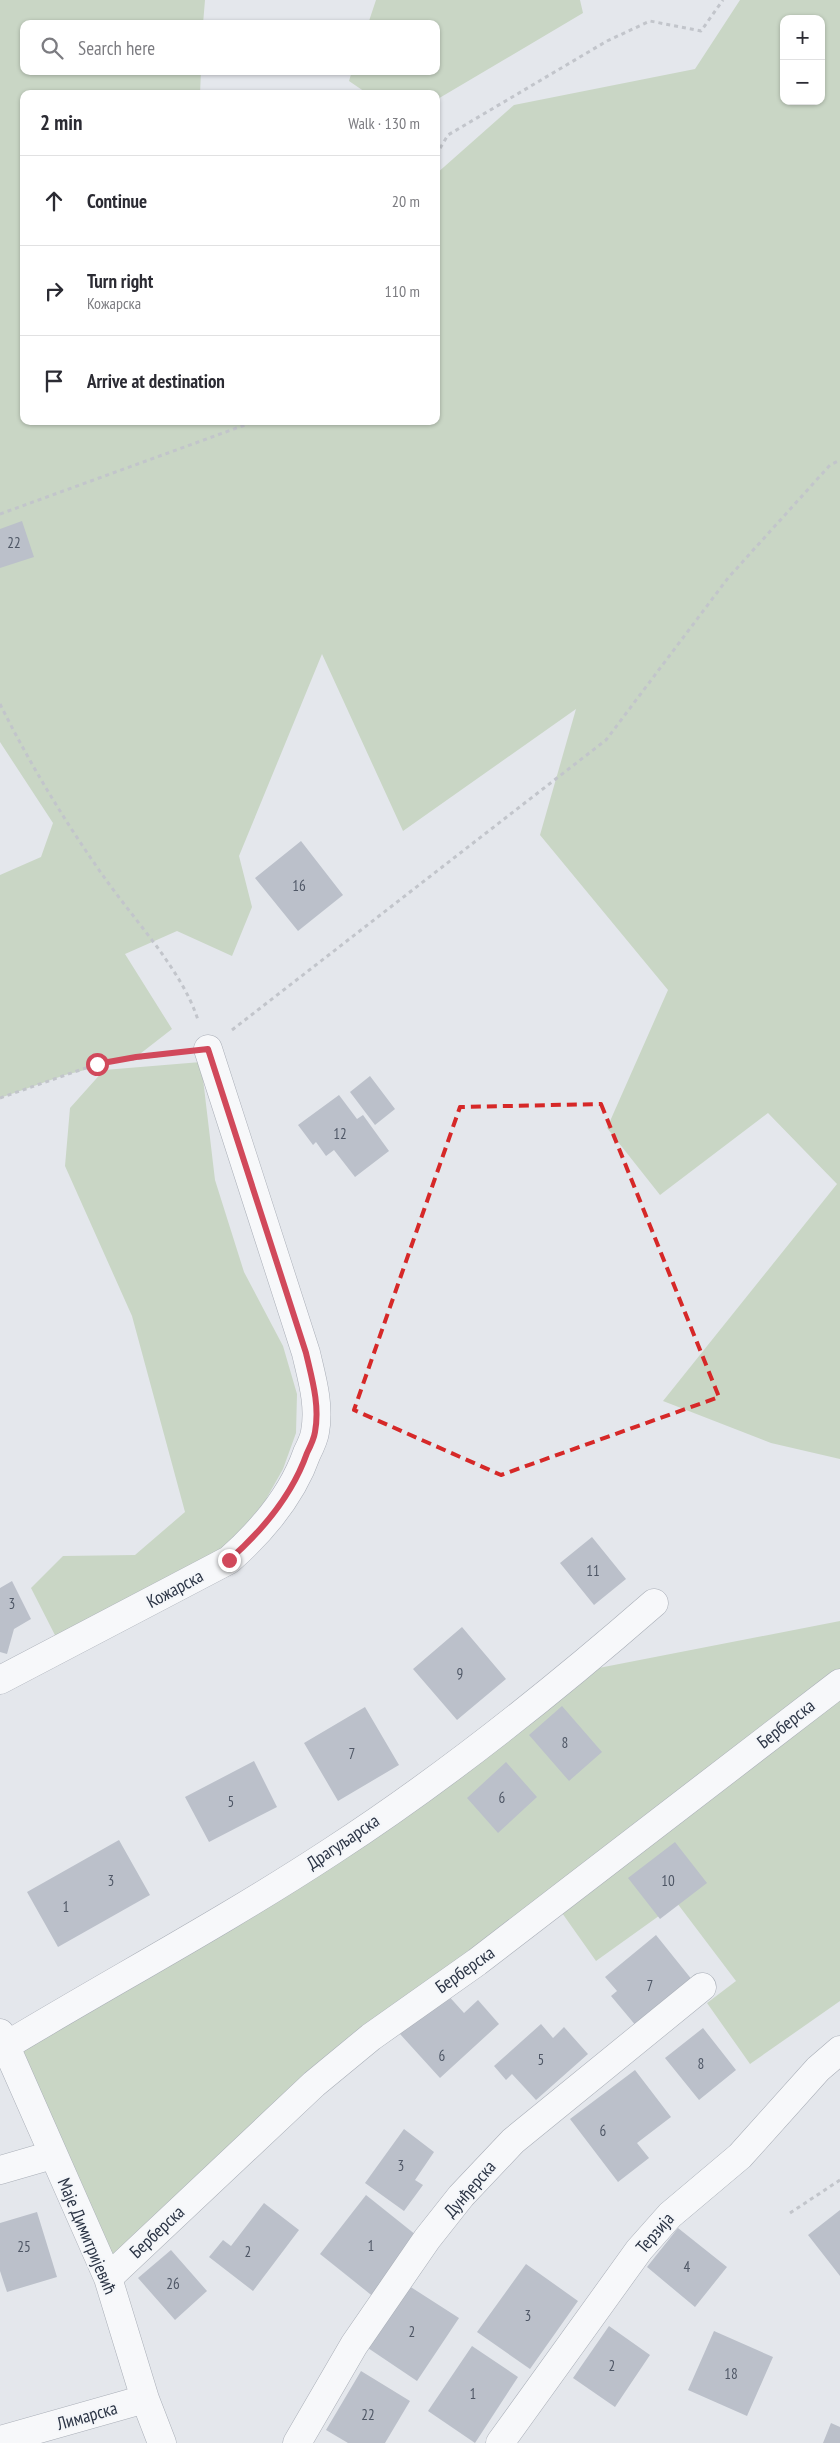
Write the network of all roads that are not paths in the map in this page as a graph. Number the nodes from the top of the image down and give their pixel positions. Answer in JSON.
{"nodes":[{"id":1,"x":208,"y":1049,"type":"road end"},
{"id":2,"x":654,"y":1603,"type":"dead end"},
{"id":3,"x":0,"y":1680,"type":"edge"},
{"id":4,"x":840,"y":1683,"type":"edge"},
{"id":5,"x":702,"y":1987,"type":"dead end"},
{"id":6,"x":4,"y":2039,"type":"edge"},
{"id":7,"x":840,"y":2050,"type":"edge"},
{"id":8,"x":52,"y":2155,"type":"junction"},
{"id":9,"x":0,"y":2170,"type":"edge"},
{"id":10,"x":108,"y":2278,"type":"junction"},
{"id":11,"x":145,"y":2400,"type":"junction"},
{"id":12,"x":0,"y":2440,"type":"edge"},
{"id":13,"x":162,"y":2443,"type":"edge"},
{"id":14,"x":297,"y":2443,"type":"edge"},
{"id":15,"x":500,"y":2443,"type":"edge"}],
"edges":[{"from":1,"to":3,"type":"street","name":"Кожарска"},
{"from":2,"to":6,"type":"street","name":"Драгуљарска"},
{"from":4,"to":10,"type":"street","name":"Берберска"},
{"from":5,"to":14,"type":"street","name":"Дунђерска"},
{"from":6,"to":8,"type":"street","name":"Маје Димитријевић"},
{"from":7,"to":15,"type":"street","name":"Терзија"},
{"from":8,"to":9,"type":"street"},
{"from":8,"to":10,"type":"street","name":"Маје Димитријевић"},
{"from":10,"to":11,"type":"street","name":"Маје Димитријевић"},
{"from":11,"to":12,"type":"street","name":"Лимарска"},
{"from":11,"to":13,"type":"street","name":"Маје Димитријевић"}]}
